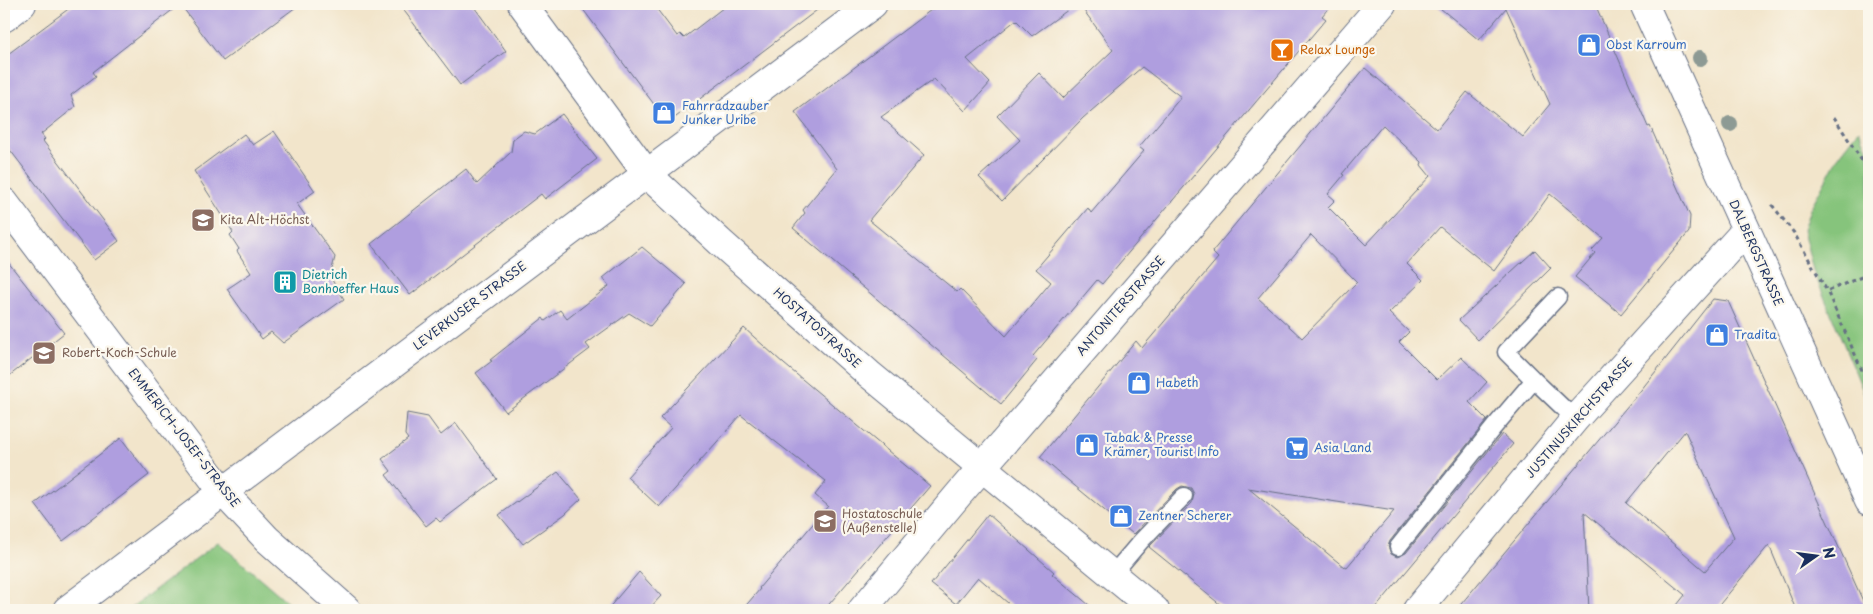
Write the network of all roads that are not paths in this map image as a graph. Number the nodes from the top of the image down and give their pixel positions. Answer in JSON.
{"nodes":[{"id":1,"x":22,"y":4,"type":"edge"},
{"id":2,"x":522,"y":4,"type":"edge"},
{"id":3,"x":874,"y":4,"type":"edge"},
{"id":4,"x":1382,"y":4,"type":"edge"},
{"id":5,"x":1644,"y":4,"type":"edge"},
{"id":6,"x":4,"y":18,"type":"edge"},
{"id":7,"x":647,"y":174,"type":"junction"},
{"id":8,"x":4,"y":202,"type":"edge"},
{"id":9,"x":1746,"y":230,"type":"junction"},
{"id":10,"x":1558,"y":298,"type":"dead end"},
{"id":11,"x":1534,"y":380,"type":"junction"},
{"id":12,"x":1575,"y":419,"type":"junction"},
{"id":13,"x":982,"y":468,"type":"junction"},
{"id":14,"x":223,"y":492,"type":"junction"},
{"id":15,"x":1184,"y":496,"type":"dead end"},
{"id":16,"x":1869,"y":502,"type":"edge"},
{"id":17,"x":1398,"y":547,"type":"dead end"},
{"id":18,"x":1112,"y":575,"type":"junction"},
{"id":19,"x":67,"y":610,"type":"edge"},
{"id":20,"x":346,"y":610,"type":"edge"},
{"id":21,"x":862,"y":610,"type":"edge"},
{"id":22,"x":1155,"y":610,"type":"edge"},
{"id":23,"x":1417,"y":610,"type":"edge"}],
"edges":[{"from":1,"to":6,"type":"street"},
{"from":2,"to":7,"type":"street","name":"HOSTATOSTRASSE"},
{"from":3,"to":7,"type":"street","name":"LEVERKUSER STRASSE"},
{"from":4,"to":13,"type":"street","name":"ANTONITERSTRASSE"},
{"from":5,"to":9,"type":"street","name":"DALBERGSTRASSE"},
{"from":7,"to":13,"type":"street","name":"HOSTATOSTRASSE"},
{"from":7,"to":14,"type":"street","name":"LEVERKUSER STRASSE"},
{"from":8,"to":14,"type":"street","name":"EMMERICH-JOSEF-STRASSE"},
{"from":9,"to":12,"type":"street","name":"JUSTINUSKIRCHSTRASSE"},
{"from":9,"to":16,"type":"street","name":"DALBERGSTRASSE"},
{"from":10,"to":11,"type":"lane"},
{"from":11,"to":12,"type":"lane"},
{"from":11,"to":17,"type":"lane"},
{"from":12,"to":23,"type":"street","name":"JUSTINUSKIRCHSTRASSE"},
{"from":13,"to":18,"type":"street","name":"HOSTATOSTRASSE"},
{"from":13,"to":21,"type":"street","name":"ANTONITERSTRASSE"},
{"from":14,"to":19,"type":"street","name":"LEVERKUSER STRASSE"},
{"from":14,"to":20,"type":"street","name":"EMMERICH-JOSEF-STRASSE"},
{"from":15,"to":18,"type":"lane"},
{"from":18,"to":22,"type":"street","name":"HOSTATOSTRASSE"}]}
